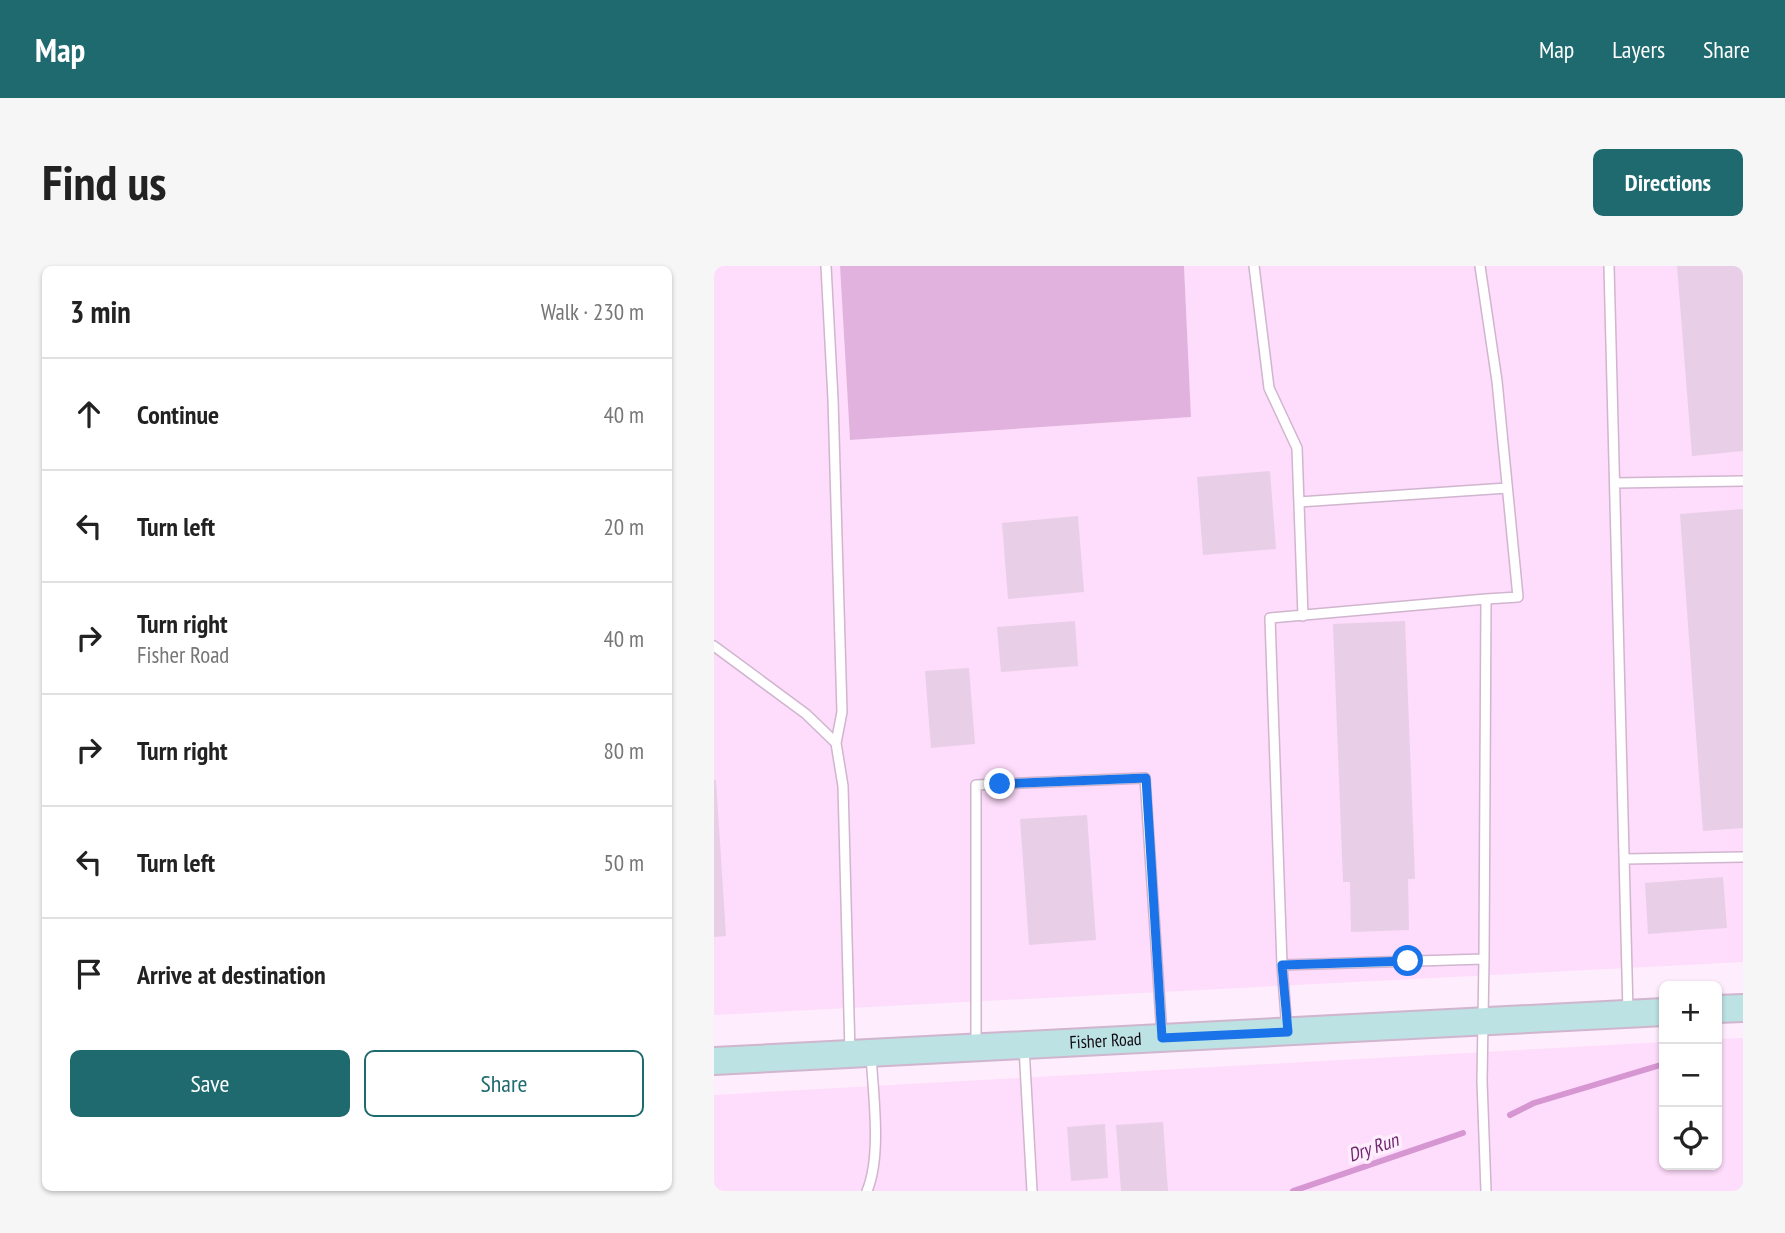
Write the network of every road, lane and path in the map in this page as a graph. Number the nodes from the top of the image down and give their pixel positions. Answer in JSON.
{"nodes":[{"id":1,"x":826,"y":266,"type":"edge"},
{"id":2,"x":1254,"y":266,"type":"edge"},
{"id":3,"x":1480,"y":266,"type":"edge"},
{"id":4,"x":1609,"y":266,"type":"edge"},
{"id":5,"x":1743,"y":481,"type":"edge"},
{"id":6,"x":1615,"y":482,"type":"junction"},
{"id":7,"x":1507,"y":488,"type":"junction"},
{"id":8,"x":1299,"y":502,"type":"junction"},
{"id":9,"x":1486,"y":599,"type":"junction"},
{"id":10,"x":1303,"y":615,"type":"junction"},
{"id":11,"x":714,"y":646,"type":"edge"},
{"id":12,"x":836,"y":744,"type":"junction"},
{"id":13,"x":1743,"y":857,"type":"edge"},
{"id":14,"x":1625,"y":859,"type":"junction"},
{"id":15,"x":1484,"y":959,"type":"junction"},
{"id":16,"x":1282,"y":965,"type":"junction"},
{"id":17,"x":1743,"y":1008,"type":"edge"},
{"id":18,"x":1722,"y":1009,"type":"edge"},
{"id":19,"x":1659,"y":1012,"type":"edge"},
{"id":20,"x":1628,"y":1014,"type":"junction"},
{"id":21,"x":1484,"y":1020,"type":"junction"},
{"id":22,"x":1288,"y":1032,"type":"junction"},
{"id":23,"x":1162,"y":1038,"type":"junction"},
{"id":24,"x":1024,"y":1045,"type":"junction"},
{"id":25,"x":976,"y":1048,"type":"junction"},
{"id":26,"x":860,"y":1054,"type":"junction"},
{"id":27,"x":714,"y":1060,"type":"edge"},
{"id":28,"x":867,"y":1191,"type":"edge"},
{"id":29,"x":1032,"y":1191,"type":"edge"},
{"id":30,"x":1486,"y":1191,"type":"edge"}],
"edges":[{"from":1,"to":12,"type":"lane"},
{"from":2,"to":8,"type":"lane"},
{"from":3,"to":7,"type":"lane"},
{"from":4,"to":6,"type":"lane"},
{"from":5,"to":6,"type":"lane"},
{"from":6,"to":14,"type":"lane"},
{"from":7,"to":8,"type":"lane"},
{"from":7,"to":9,"type":"lane"},
{"from":8,"to":10,"type":"lane"},
{"from":9,"to":10,"type":"lane"},
{"from":9,"to":15,"type":"lane"},
{"from":10,"to":16,"type":"lane"},
{"from":11,"to":12,"type":"lane"},
{"from":12,"to":26,"type":"lane"},
{"from":13,"to":14,"type":"lane"},
{"from":14,"to":20,"type":"lane"},
{"from":15,"to":16,"type":"lane"},
{"from":15,"to":21,"type":"lane"},
{"from":16,"to":22,"type":"lane"},
{"from":17,"to":18,"type":"main road"},
{"from":19,"to":20,"type":"main road","name":"Fisher Road"},
{"from":20,"to":21,"type":"main road","name":"Fisher Road"},
{"from":21,"to":22,"type":"main road","name":"Fisher Road"},
{"from":21,"to":30,"type":"lane"},
{"from":22,"to":23,"type":"main road","name":"Fisher Road"},
{"from":23,"to":24,"type":"main road","name":"Fisher Road"},
{"from":23,"to":25,"type":"lane"},
{"from":24,"to":25,"type":"main road","name":"Fisher Road"},
{"from":24,"to":29,"type":"lane"},
{"from":25,"to":26,"type":"main road","name":"Fisher Road"},
{"from":26,"to":27,"type":"main road","name":"Fisher Road"},
{"from":26,"to":28,"type":"lane"}]}
